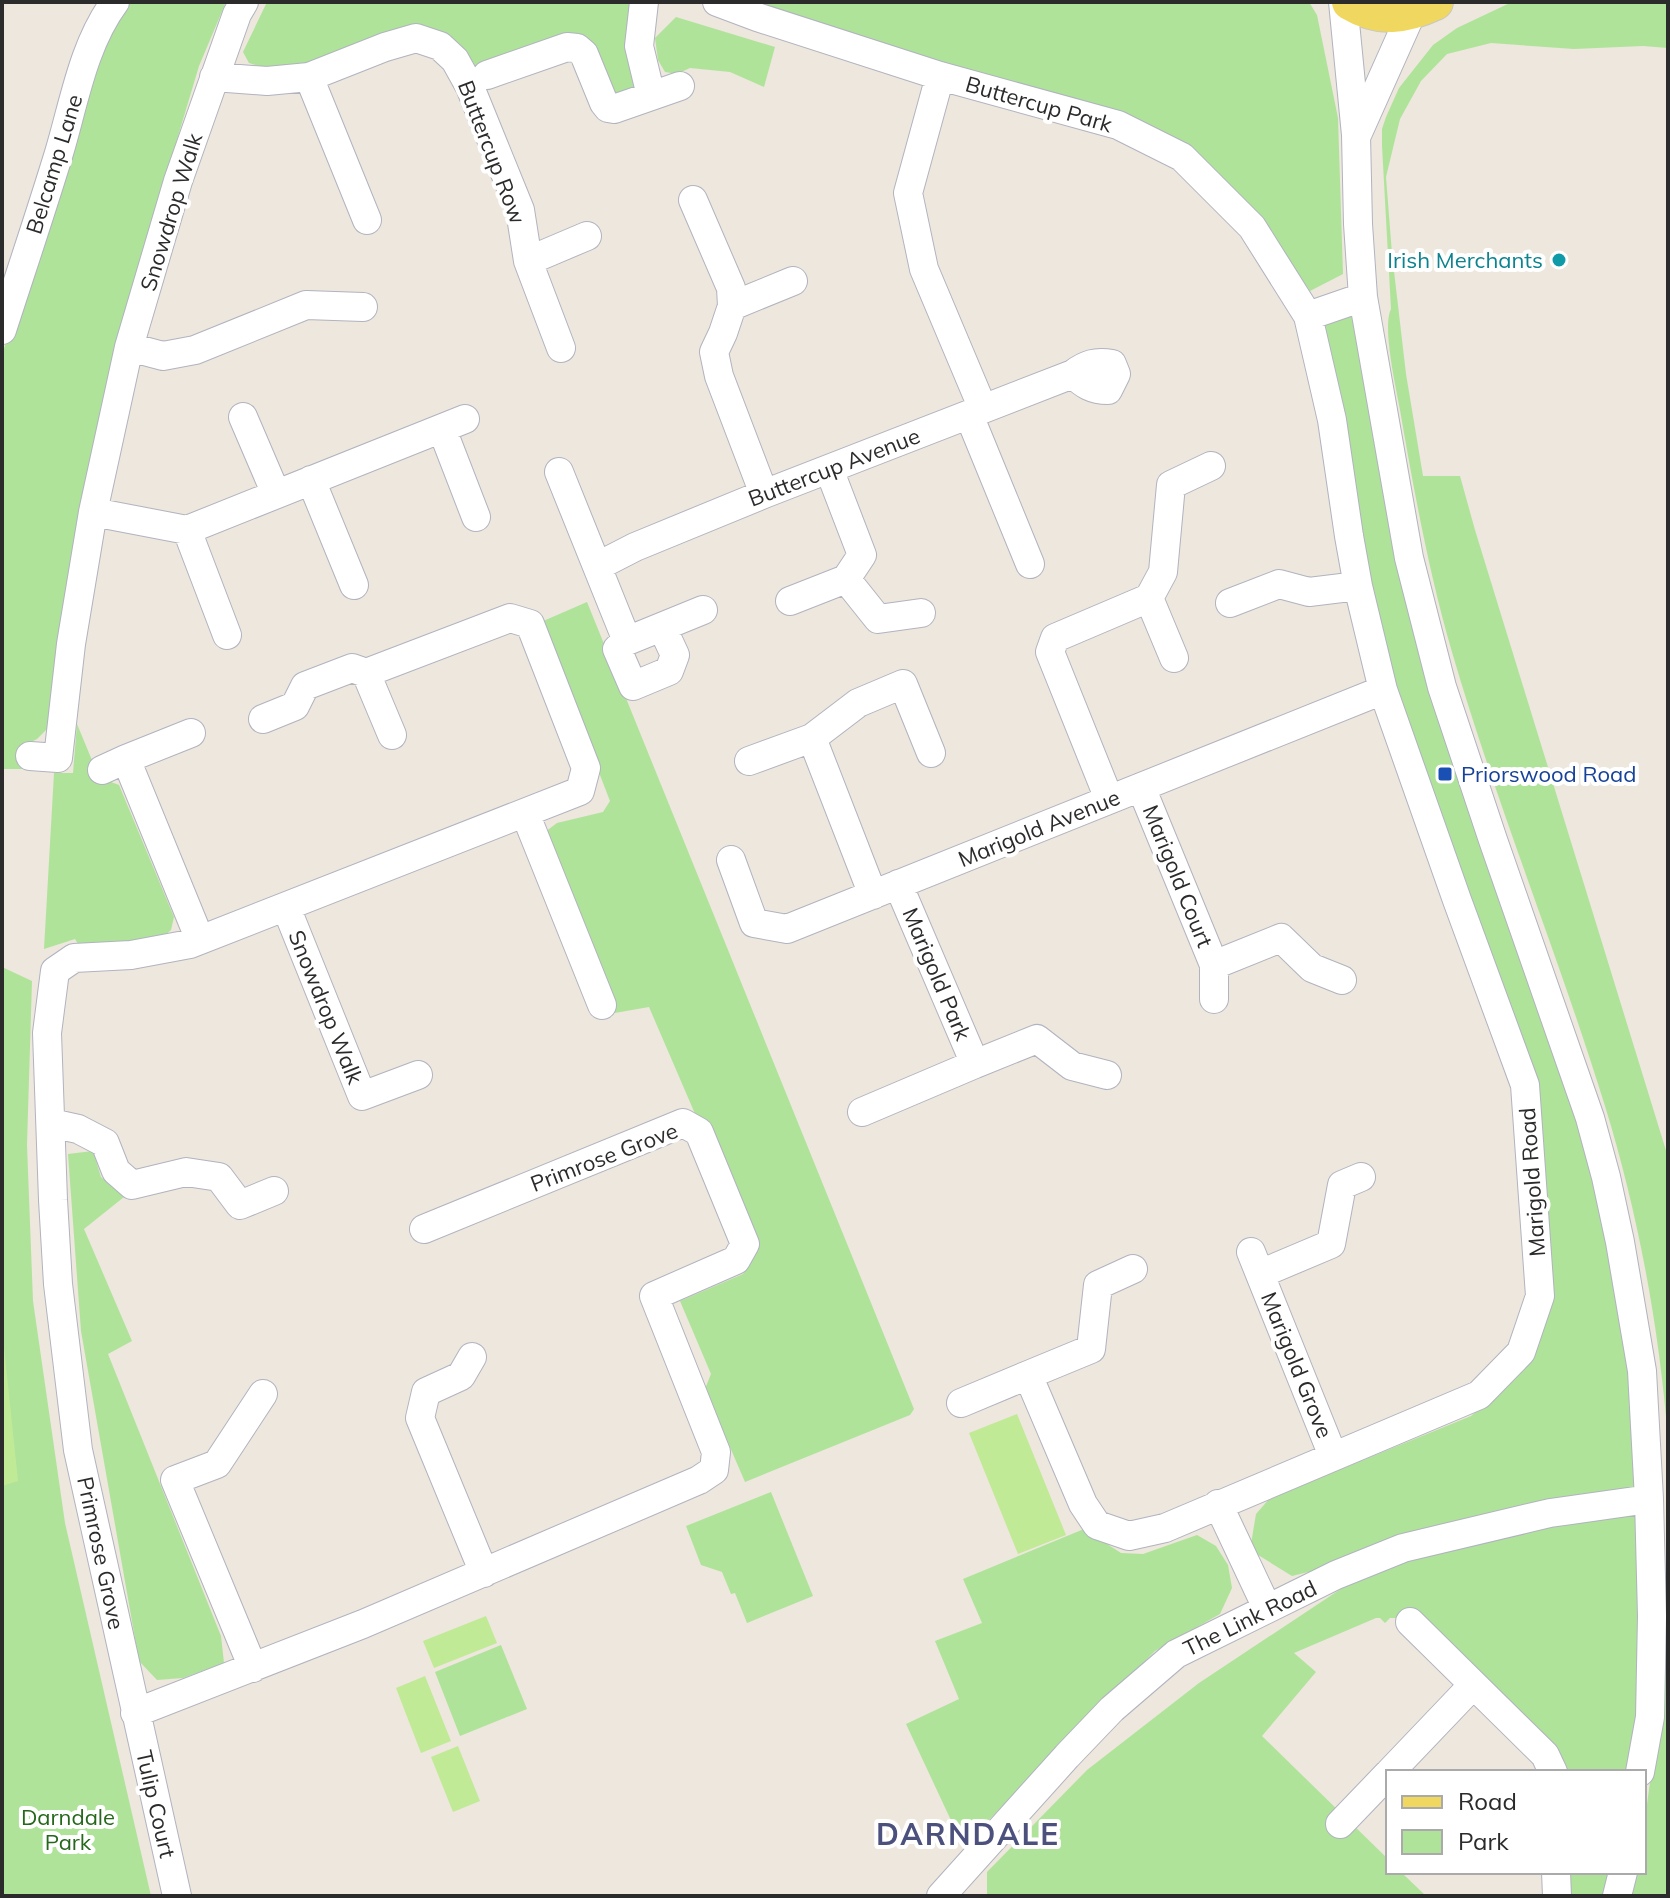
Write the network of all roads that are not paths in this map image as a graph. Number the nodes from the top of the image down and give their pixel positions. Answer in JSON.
{"nodes":[{"id":1,"x":115,"y":2,"type":"edge"},
{"id":2,"x":244,"y":2,"type":"edge"},
{"id":3,"x":644,"y":2,"type":"edge"},
{"id":4,"x":717,"y":2,"type":"edge"},
{"id":5,"x":1343,"y":2,"type":"edge"},
{"id":6,"x":1350,"y":2,"type":"edge"},
{"id":7,"x":1424,"y":7,"type":"edge"},
{"id":8,"x":487,"y":75,"type":"dead end"},
{"id":9,"x":940,"y":76,"type":"junction"},
{"id":10,"x":214,"y":77,"type":"junction"},
{"id":11,"x":309,"y":77,"type":"junction"},
{"id":12,"x":680,"y":86,"type":"dead end"},
{"id":13,"x":651,"y":96,"type":"junction"},
{"id":14,"x":1356,"y":135,"type":"junction"},
{"id":15,"x":693,"y":200,"type":"dead end"},
{"id":16,"x":367,"y":220,"type":"dead end"},
{"id":17,"x":587,"y":236,"type":"dead end"},
{"id":18,"x":528,"y":261,"type":"junction"},
{"id":19,"x":793,"y":281,"type":"dead end"},
{"id":20,"x":1363,"y":297,"type":"junction"},
{"id":21,"x":732,"y":306,"type":"junction"},
{"id":22,"x":363,"y":307,"type":"dead end"},
{"id":23,"x":1308,"y":316,"type":"junction"},
{"id":24,"x":2,"y":330,"type":"edge"},
{"id":25,"x":129,"y":347,"type":"junction"},
{"id":26,"x":561,"y":348,"type":"dead end"},
{"id":27,"x":1073,"y":374,"type":"dead end"},
{"id":28,"x":976,"y":412,"type":"junction"},
{"id":29,"x":243,"y":417,"type":"dead end"},
{"id":30,"x":1211,"y":466,"type":"dead end"},
{"id":31,"x":829,"y":469,"type":"junction"},
{"id":32,"x":559,"y":472,"type":"dead end"},
{"id":33,"x":311,"y":480,"type":"junction"},
{"id":34,"x":276,"y":494,"type":"junction"},
{"id":35,"x":764,"y":494,"type":"junction"},
{"id":36,"x":93,"y":512,"type":"junction"},
{"id":37,"x":476,"y":517,"type":"dead end"},
{"id":38,"x":187,"y":530,"type":"junction"},
{"id":39,"x":1030,"y":564,"type":"dead end"},
{"id":40,"x":598,"y":566,"type":"junction"},
{"id":41,"x":846,"y":579,"type":"junction"},
{"id":42,"x":354,"y":585,"type":"dead end"},
{"id":43,"x":1358,"y":586,"type":"junction"},
{"id":44,"x":1149,"y":598,"type":"junction"},
{"id":45,"x":790,"y":601,"type":"dead end"},
{"id":46,"x":1230,"y":603,"type":"dead end"},
{"id":47,"x":703,"y":610,"type":"dead end"},
{"id":48,"x":921,"y":613,"type":"dead end"},
{"id":49,"x":662,"y":627,"type":"junction"},
{"id":50,"x":227,"y":635,"type":"dead end"},
{"id":51,"x":627,"y":641,"type":"junction"},
{"id":52,"x":1174,"y":658,"type":"dead end"},
{"id":53,"x":366,"y":673,"type":"junction"},
{"id":54,"x":1383,"y":690,"type":"junction"},
{"id":55,"x":263,"y":719,"type":"dead end"},
{"id":56,"x":191,"y":733,"type":"dead end"},
{"id":57,"x":392,"y":735,"type":"dead end"},
{"id":58,"x":812,"y":738,"type":"junction"},
{"id":59,"x":931,"y":753,"type":"dead end"},
{"id":60,"x":30,"y":756,"type":"dead end"},
{"id":61,"x":749,"y":761,"type":"dead end"},
{"id":62,"x":1141,"y":787,"type":"junction"},
{"id":63,"x":1109,"y":799,"type":"junction"},
{"id":64,"x":525,"y":813,"type":"junction"},
{"id":65,"x":731,"y":860,"type":"dead end"},
{"id":66,"x":886,"y":890,"type":"junction"},
{"id":67,"x":286,"y":907,"type":"junction"},
{"id":68,"x":200,"y":940,"type":"junction"},
{"id":69,"x":74,"y":958,"type":"joint"},
{"id":70,"x":1214,"y":965,"type":"junction"},
{"id":71,"x":1342,"y":980,"type":"dead end"},
{"id":72,"x":1214,"y":999,"type":"dead end"},
{"id":73,"x":602,"y":1005,"type":"dead end"},
{"id":74,"x":975,"y":1064,"type":"junction"},
{"id":75,"x":418,"y":1075,"type":"dead end"},
{"id":76,"x":1107,"y":1075,"type":"dead end"},
{"id":77,"x":862,"y":1112,"type":"dead end"},
{"id":78,"x":51,"y":1123,"type":"junction"},
{"id":79,"x":1361,"y":1177,"type":"dead end"},
{"id":80,"x":274,"y":1191,"type":"dead end"},
{"id":81,"x":424,"y":1229,"type":"dead end"},
{"id":82,"x":1133,"y":1269,"type":"dead end"},
{"id":83,"x":472,"y":1357,"type":"dead end"},
{"id":84,"x":1028,"y":1375,"type":"junction"},
{"id":85,"x":263,"y":1394,"type":"dead end"},
{"id":86,"x":961,"y":1403,"type":"dead end"},
{"id":87,"x":1333,"y":1456,"type":"junction"},
{"id":88,"x":1649,"y":1499,"type":"junction"},
{"id":89,"x":1218,"y":1504,"type":"junction"},
{"id":90,"x":484,"y":1573,"type":"junction"},
{"id":91,"x":1267,"y":1608,"type":"junction"},
{"id":92,"x":1410,"y":1622,"type":"dead end"},
{"id":93,"x":253,"y":1668,"type":"junction"},
{"id":94,"x":1473,"y":1685,"type":"junction"},
{"id":95,"x":135,"y":1713,"type":"junction"},
{"id":96,"x":1392,"y":1770,"type":"edge"},
{"id":97,"x":1552,"y":1770,"type":"edge"},
{"id":98,"x":1640,"y":1770,"type":"edge"},
{"id":99,"x":1386,"y":1776,"type":"edge"},
{"id":100,"x":1340,"y":1824,"type":"dead end"},
{"id":101,"x":1556,"y":1874,"type":"edge"},
{"id":102,"x":1622,"y":1874,"type":"edge"},
{"id":103,"x":947,"y":1894,"type":"edge"},
{"id":104,"x":177,"y":1896,"type":"edge"},
{"id":105,"x":1557,"y":1896,"type":"edge"},
{"id":106,"x":1617,"y":1896,"type":"edge"}],
"edges":[{"from":1,"to":24,"type":"street","name":"Belcamp Lane"},
{"from":2,"to":10,"type":"street","name":"Snowdrop Walk"},
{"from":3,"to":13,"type":"street"},
{"from":4,"to":9,"type":"street"},
{"from":5,"to":14,"type":"street"},
{"from":6,"to":7,"type":"main road"},
{"from":7,"to":14,"type":"street"},
{"from":8,"to":13,"type":"street"},
{"from":9,"to":23,"type":"street","name":"Buttercup Park"},
{"from":9,"to":28,"type":"street","name":"Buttercup Park"},
{"from":10,"to":11,"type":"street","name":"Buttercup Row"},
{"from":10,"to":25,"type":"street","name":"Snowdrop Walk"},
{"from":11,"to":16,"type":"street"},
{"from":11,"to":18,"type":"street","name":"Buttercup Row"},
{"from":12,"to":13,"type":"street"},
{"from":14,"to":20,"type":"street"},
{"from":15,"to":21,"type":"street"},
{"from":17,"to":18,"type":"street"},
{"from":18,"to":26,"type":"street","name":"Buttercup Row"},
{"from":19,"to":21,"type":"street"},
{"from":20,"to":23,"type":"street"},
{"from":20,"to":88,"type":"street"},
{"from":21,"to":35,"type":"street"},
{"from":22,"to":25,"type":"street"},
{"from":23,"to":43,"type":"street","name":"Buttercup Park"},
{"from":25,"to":36,"type":"street","name":"Snowdrop Walk"},
{"from":27,"to":28,"type":"street","name":"Buttercup Avenue"},
{"from":28,"to":31,"type":"street","name":"Buttercup Avenue"},
{"from":28,"to":39,"type":"street","name":"Buttercup Park"},
{"from":29,"to":34,"type":"street"},
{"from":30,"to":44,"type":"street"},
{"from":31,"to":35,"type":"street","name":"Buttercup Avenue"},
{"from":31,"to":41,"type":"street"},
{"from":32,"to":40,"type":"street"},
{"from":33,"to":34,"type":"street"},
{"from":33,"to":37,"type":"street"},
{"from":33,"to":42,"type":"street"},
{"from":34,"to":38,"type":"street"},
{"from":35,"to":40,"type":"street","name":"Buttercup Avenue"},
{"from":36,"to":38,"type":"street"},
{"from":36,"to":60,"type":"street","name":"Snowdrop Walk"},
{"from":38,"to":50,"type":"street"},
{"from":40,"to":51,"type":"street"},
{"from":41,"to":45,"type":"street"},
{"from":41,"to":48,"type":"street"},
{"from":43,"to":46,"type":"street"},
{"from":43,"to":54,"type":"street","name":"Buttercup Park"},
{"from":44,"to":52,"type":"street"},
{"from":44,"to":63,"type":"street"},
{"from":47,"to":49,"type":"street"},
{"from":49,"to":51,"type":"street"},
{"from":49,"to":51,"type":"street"},
{"from":53,"to":55,"type":"street","name":"Snowdrop Walk"},
{"from":53,"to":57,"type":"street"},
{"from":53,"to":64,"type":"street","name":"Snowdrop Walk"},
{"from":54,"to":62,"type":"street","name":"Marigold Avenue"},
{"from":54,"to":87,"type":"street","name":"Marigold Road"},
{"from":56,"to":68,"type":"street"},
{"from":58,"to":59,"type":"street"},
{"from":58,"to":61,"type":"street"},
{"from":58,"to":66,"type":"street","name":"Marigold Park"},
{"from":62,"to":63,"type":"street","name":"Marigold Avenue"},
{"from":62,"to":70,"type":"street","name":"Marigold Court"},
{"from":63,"to":66,"type":"street","name":"Marigold Avenue"},
{"from":64,"to":67,"type":"street","name":"Snowdrop Walk"},
{"from":64,"to":73,"type":"street"},
{"from":65,"to":66,"type":"street","name":"Marigold Avenue"},
{"from":66,"to":74,"type":"street","name":"Marigold Park"},
{"from":67,"to":68,"type":"street","name":"Snowdrop Walk"},
{"from":67,"to":75,"type":"street","name":"Snowdrop Walk"},
{"from":68,"to":69,"type":"street","name":"Snowdrop Walk"},
{"from":69,"to":78,"type":"street","name":"Primrose Grove"},
{"from":70,"to":71,"type":"street","name":"Marigold Court"},
{"from":70,"to":72,"type":"street","name":"Marigold Court"},
{"from":74,"to":76,"type":"street","name":"Marigold Park"},
{"from":74,"to":77,"type":"street","name":"Marigold Park"},
{"from":78,"to":80,"type":"street"},
{"from":78,"to":95,"type":"street","name":"Primrose Grove"},
{"from":79,"to":87,"type":"street","name":"Marigold Grove"},
{"from":81,"to":90,"type":"street","name":"Primrose Grove"},
{"from":82,"to":84,"type":"street"},
{"from":83,"to":90,"type":"street"},
{"from":84,"to":86,"type":"street"},
{"from":84,"to":89,"type":"street","name":"Marigold Road"},
{"from":85,"to":93,"type":"street"},
{"from":87,"to":89,"type":"street","name":"Marigold Road"},
{"from":88,"to":91,"type":"street","name":"The Link Road"},
{"from":88,"to":98,"type":"street"},
{"from":89,"to":91,"type":"street"},
{"from":90,"to":93,"type":"street","name":"Primrose Grove"},
{"from":91,"to":103,"type":"street","name":"The Link Road"},
{"from":92,"to":94,"type":"street"},
{"from":93,"to":95,"type":"street","name":"Primrose Grove"},
{"from":94,"to":96,"type":"street"},
{"from":94,"to":97,"type":"street"},
{"from":95,"to":104,"type":"street","name":"Tulip Court"},
{"from":99,"to":100,"type":"street"},
{"from":101,"to":105,"type":"street"},
{"from":102,"to":106,"type":"street"}]}
